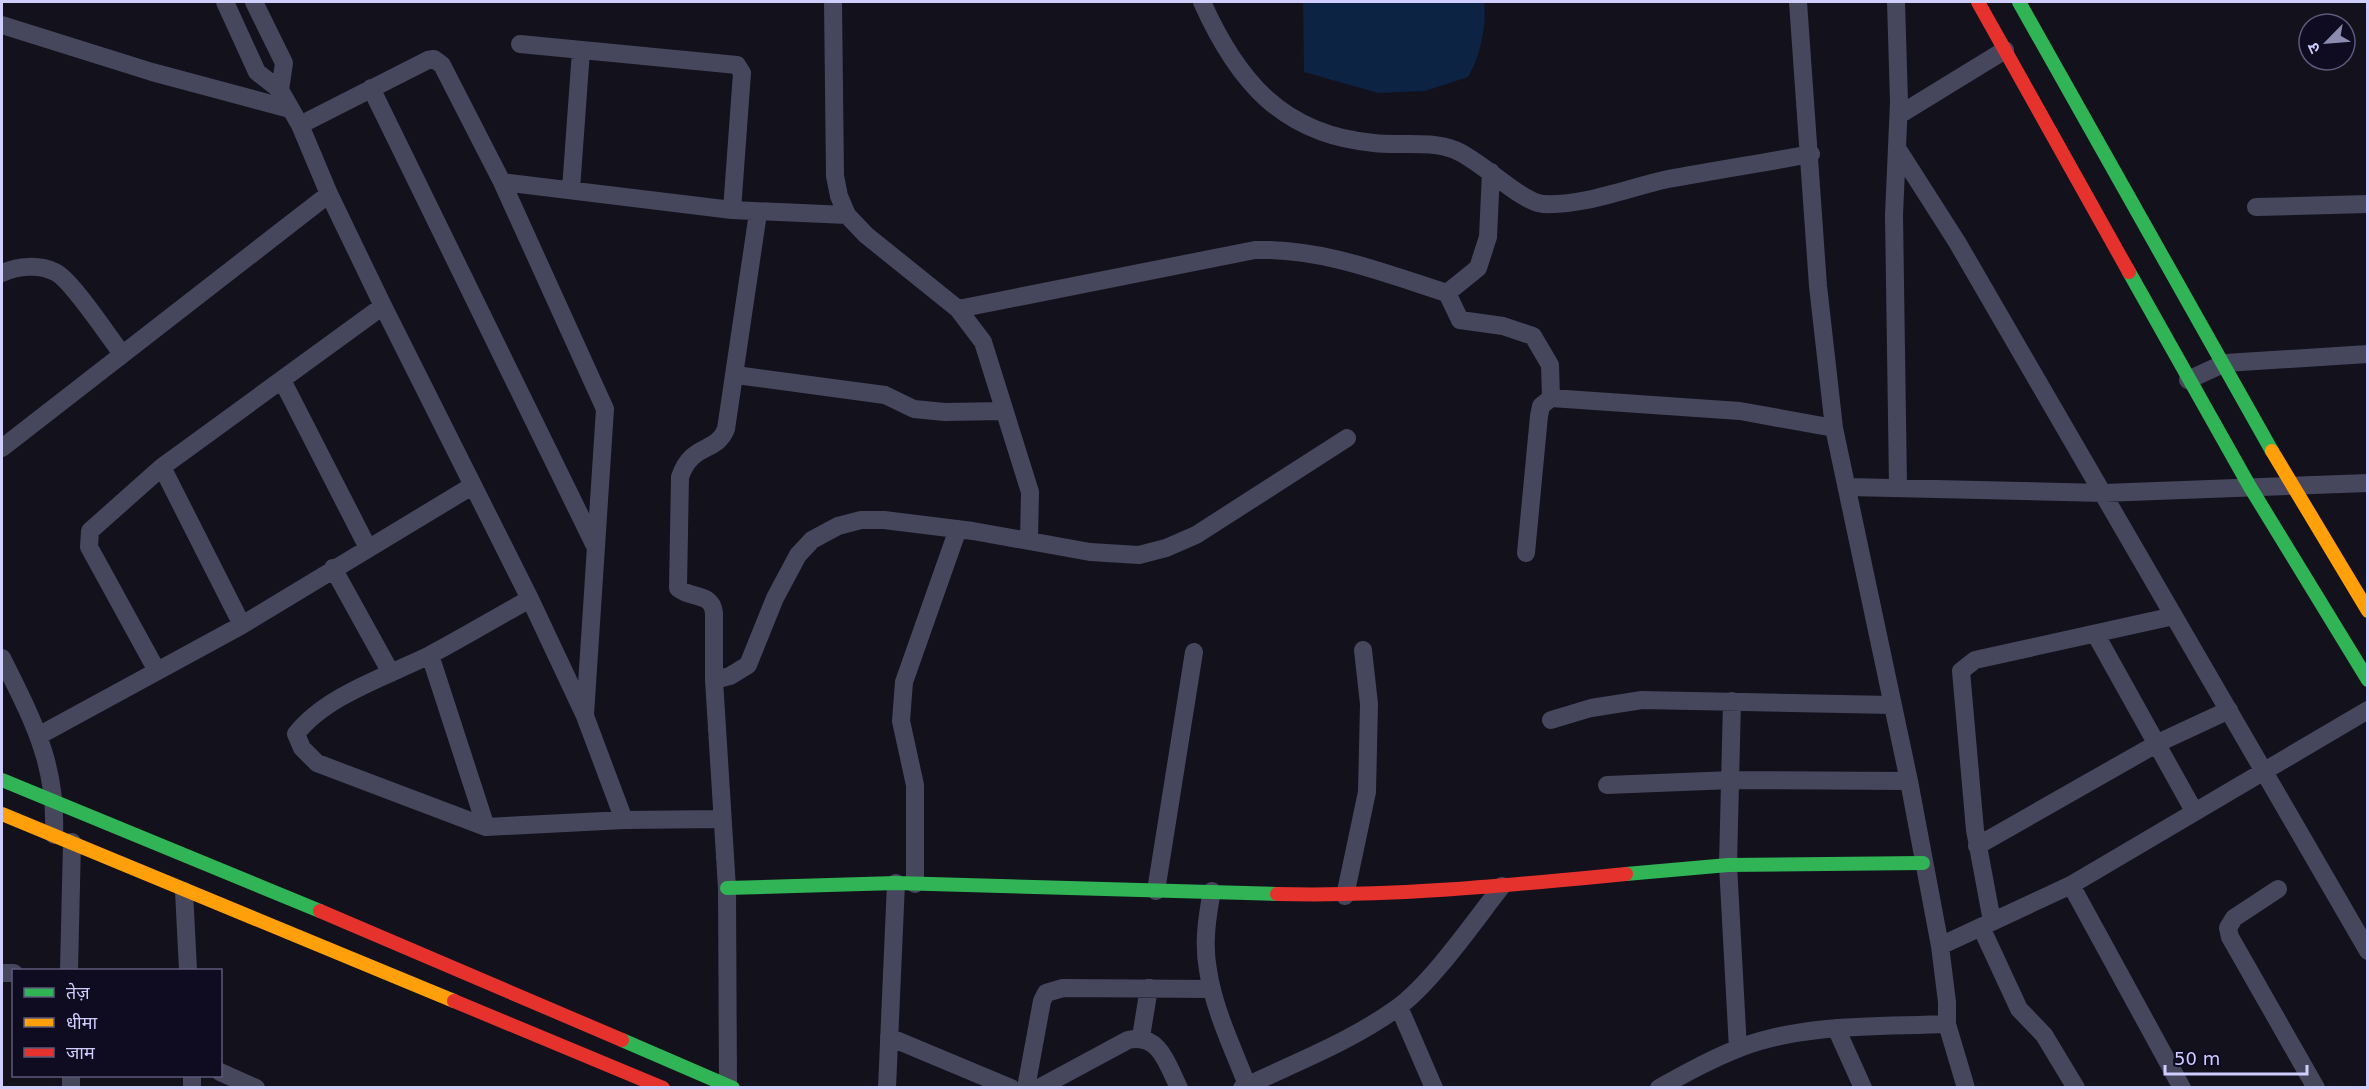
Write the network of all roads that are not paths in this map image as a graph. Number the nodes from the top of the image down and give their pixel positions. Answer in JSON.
{"nodes":[{"id":1,"x":225,"y":2,"type":"edge"},
{"id":2,"x":254,"y":2,"type":"edge"},
{"id":3,"x":833,"y":2,"type":"edge"},
{"id":4,"x":1202,"y":2,"type":"edge"},
{"id":5,"x":1798,"y":2,"type":"edge"},
{"id":6,"x":1896,"y":2,"type":"edge"},
{"id":7,"x":1978,"y":2,"type":"edge"},
{"id":8,"x":2019,"y":2,"type":"edge"},
{"id":9,"x":2,"y":25,"type":"edge"},
{"id":10,"x":520,"y":44,"type":"dead end"},
{"id":11,"x":2005,"y":50,"type":"junction"},
{"id":12,"x":581,"y":51,"type":"junction"},
{"id":13,"x":371,"y":88,"type":"junction"},
{"id":14,"x":280,"y":90,"type":"junction"},
{"id":15,"x":290,"y":109,"type":"junction"},
{"id":16,"x":1899,"y":115,"type":"junction"},
{"id":17,"x":300,"y":125,"type":"junction"},
{"id":18,"x":1897,"y":148,"type":"junction"},
{"id":19,"x":1811,"y":154,"type":"junction"},
{"id":20,"x":1491,"y":172,"type":"junction"},
{"id":21,"x":502,"y":182,"type":"junction"},
{"id":22,"x":572,"y":189,"type":"junction"},
{"id":23,"x":329,"y":194,"type":"junction"},
{"id":24,"x":2367,"y":204,"type":"edge"},
{"id":25,"x":2256,"y":207,"type":"dead end"},
{"id":26,"x":732,"y":210,"type":"junction"},
{"id":27,"x":758,"y":213,"type":"junction"},
{"id":28,"x":847,"y":215,"type":"junction"},
{"id":29,"x":2,"y":273,"type":"edge"},
{"id":30,"x":1446,"y":293,"type":"junction"},
{"id":31,"x":383,"y":306,"type":"junction"},
{"id":32,"x":958,"y":309,"type":"junction"},
{"id":33,"x":122,"y":354,"type":"junction"},
{"id":34,"x":2367,"y":354,"type":"edge"},
{"id":35,"x":2225,"y":363,"type":"junction"},
{"id":36,"x":736,"y":375,"type":"junction"},
{"id":37,"x":282,"y":380,"type":"junction"},
{"id":38,"x":2188,"y":380,"type":"junction"},
{"id":39,"x":1551,"y":398,"type":"junction"},
{"id":40,"x":1004,"y":411,"type":"junction"},
{"id":41,"x":1834,"y":428,"type":"junction"},
{"id":42,"x":1347,"y":438,"type":"dead end"},
{"id":43,"x":2,"y":448,"type":"edge"},
{"id":44,"x":162,"y":467,"type":"junction"},
{"id":45,"x":2367,"y":483,"type":"edge"},
{"id":46,"x":472,"y":486,"type":"junction"},
{"id":47,"x":1898,"y":486,"type":"junction"},
{"id":48,"x":1848,"y":487,"type":"junction"},
{"id":49,"x":2295,"y":487,"type":"junction"},
{"id":50,"x":2250,"y":488,"type":"junction"},
{"id":51,"x":2104,"y":493,"type":"junction"},
{"id":52,"x":958,"y":529,"type":"junction"},
{"id":53,"x":1029,"y":541,"type":"junction"},
{"id":54,"x":368,"y":548,"type":"junction"},
{"id":55,"x":596,"y":548,"type":"junction"},
{"id":56,"x":1526,"y":553,"type":"dead end"},
{"id":57,"x":333,"y":568,"type":"junction"},
{"id":58,"x":530,"y":598,"type":"junction"},
{"id":59,"x":2367,"y":611,"type":"edge"},
{"id":60,"x":2174,"y":616,"type":"junction"},
{"id":61,"x":242,"y":625,"type":"junction"},
{"id":62,"x":2096,"y":635,"type":"junction"},
{"id":63,"x":1363,"y":651,"type":"dead end"},
{"id":64,"x":1194,"y":652,"type":"dead end"},
{"id":65,"x":430,"y":655,"type":"junction"},
{"id":66,"x":2,"y":658,"type":"edge"},
{"id":67,"x":157,"y":671,"type":"junction"},
{"id":68,"x":391,"y":673,"type":"junction"},
{"id":69,"x":714,"y":680,"type":"junction"},
{"id":70,"x":2367,"y":680,"type":"edge"},
{"id":71,"x":1732,"y":701,"type":"junction"},
{"id":72,"x":1892,"y":705,"type":"junction"},
{"id":73,"x":2229,"y":710,"type":"junction"},
{"id":74,"x":2367,"y":710,"type":"edge"},
{"id":75,"x":585,"y":716,"type":"junction"},
{"id":76,"x":1551,"y":720,"type":"dead end"},
{"id":77,"x":40,"y":735,"type":"junction"},
{"id":78,"x":2158,"y":743,"type":"junction"},
{"id":79,"x":2264,"y":770,"type":"junction"},
{"id":80,"x":2,"y":780,"type":"edge"},
{"id":81,"x":1732,"y":780,"type":"junction"},
{"id":82,"x":1909,"y":781,"type":"junction"},
{"id":83,"x":1607,"y":785,"type":"dead end"},
{"id":84,"x":55,"y":802,"type":"junction"},
{"id":85,"x":2194,"y":811,"type":"junction"},
{"id":86,"x":2,"y":814,"type":"edge"},
{"id":87,"x":722,"y":819,"type":"junction"},
{"id":88,"x":624,"y":820,"type":"junction"},
{"id":89,"x":486,"y":827,"type":"junction"},
{"id":90,"x":54,"y":835,"type":"junction"},
{"id":91,"x":72,"y":842,"type":"junction"},
{"id":92,"x":1977,"y":846,"type":"junction"},
{"id":93,"x":1923,"y":863,"type":"junction"},
{"id":94,"x":1728,"y":865,"type":"junction"},
{"id":95,"x":896,"y":883,"type":"junction"},
{"id":96,"x":915,"y":884,"type":"junction"},
{"id":97,"x":2071,"y":885,"type":"junction"},
{"id":98,"x":1502,"y":886,"type":"junction"},
{"id":99,"x":728,"y":888,"type":"junction"},
{"id":100,"x":2278,"y":889,"type":"dead end"},
{"id":101,"x":184,"y":891,"type":"junction"},
{"id":102,"x":1156,"y":891,"type":"junction"},
{"id":103,"x":1212,"y":891,"type":"junction"},
{"id":104,"x":1346,"y":896,"type":"junction"},
{"id":105,"x":1986,"y":924,"type":"junction"},
{"id":106,"x":1940,"y":946,"type":"junction"},
{"id":107,"x":2367,"y":951,"type":"edge"},
{"id":108,"x":69,"y":969,"type":"edge"},
{"id":109,"x":188,"y":969,"type":"edge"},
{"id":110,"x":1149,"y":988,"type":"junction"},
{"id":111,"x":1212,"y":989,"type":"junction"},
{"id":112,"x":1399,"y":1007,"type":"junction"},
{"id":113,"x":1947,"y":1024,"type":"junction"},
{"id":114,"x":1836,"y":1028,"type":"junction"},
{"id":115,"x":889,"y":1037,"type":"junction"},
{"id":116,"x":1141,"y":1037,"type":"junction"},
{"id":117,"x":1738,"y":1049,"type":"junction"},
{"id":118,"x":222,"y":1073,"type":"edge"},
{"id":119,"x":1244,"y":1086,"type":"edge"},
{"id":120,"x":730,"y":1087,"type":"edge"},
{"id":121,"x":1660,"y":1087,"type":"edge"},
{"id":122,"x":256,"y":1088,"type":"edge"},
{"id":123,"x":663,"y":1088,"type":"edge"},
{"id":124,"x":887,"y":1088,"type":"edge"},
{"id":125,"x":1011,"y":1088,"type":"edge"},
{"id":126,"x":1026,"y":1088,"type":"edge"},
{"id":127,"x":1039,"y":1088,"type":"edge"},
{"id":128,"x":1179,"y":1088,"type":"edge"},
{"id":129,"x":1434,"y":1088,"type":"edge"},
{"id":130,"x":1863,"y":1088,"type":"edge"},
{"id":131,"x":1966,"y":1088,"type":"edge"},
{"id":132,"x":2076,"y":1088,"type":"edge"},
{"id":133,"x":2182,"y":1088,"type":"edge"},
{"id":134,"x":2316,"y":1088,"type":"edge"}],
"edges":[{"from":1,"to":14,"type":"street"},
{"from":2,"to":14,"type":"street"},
{"from":3,"to":28,"type":"street"},
{"from":4,"to":20,"type":"street"},
{"from":5,"to":19,"type":"street"},
{"from":6,"to":16,"type":"street"},
{"from":7,"to":11,"type":"street"},
{"from":8,"to":35,"type":"street"},
{"from":9,"to":15,"type":"street"},
{"from":10,"to":12,"type":"street"},
{"from":11,"to":16,"type":"street"},
{"from":11,"to":38,"type":"street"},
{"from":12,"to":22,"type":"street"},
{"from":12,"to":26,"type":"street"},
{"from":13,"to":17,"type":"street"},
{"from":13,"to":21,"type":"street"},
{"from":13,"to":55,"type":"street"},
{"from":14,"to":15,"type":"street"},
{"from":15,"to":17,"type":"street"},
{"from":16,"to":18,"type":"street"},
{"from":17,"to":23,"type":"street"},
{"from":18,"to":47,"type":"street"},
{"from":18,"to":51,"type":"street"},
{"from":19,"to":20,"type":"street"},
{"from":19,"to":41,"type":"street"},
{"from":20,"to":30,"type":"street"},
{"from":21,"to":22,"type":"street"},
{"from":21,"to":55,"type":"street"},
{"from":22,"to":26,"type":"street"},
{"from":23,"to":31,"type":"street"},
{"from":23,"to":33,"type":"street"},
{"from":24,"to":25,"type":"street"},
{"from":26,"to":27,"type":"street"},
{"from":27,"to":28,"type":"street"},
{"from":27,"to":36,"type":"street"},
{"from":28,"to":32,"type":"street"},
{"from":29,"to":33,"type":"street"},
{"from":30,"to":32,"type":"street"},
{"from":30,"to":39,"type":"street"},
{"from":31,"to":37,"type":"street"},
{"from":31,"to":46,"type":"street"},
{"from":32,"to":40,"type":"street"},
{"from":33,"to":43,"type":"street"},
{"from":34,"to":35,"type":"street"},
{"from":35,"to":38,"type":"street"},
{"from":35,"to":49,"type":"street"},
{"from":36,"to":40,"type":"street"},
{"from":36,"to":69,"type":"street"},
{"from":37,"to":44,"type":"street"},
{"from":37,"to":54,"type":"street"},
{"from":38,"to":50,"type":"street"},
{"from":39,"to":41,"type":"street"},
{"from":39,"to":56,"type":"street"},
{"from":40,"to":53,"type":"street"},
{"from":41,"to":48,"type":"street"},
{"from":42,"to":53,"type":"street"},
{"from":44,"to":61,"type":"street"},
{"from":44,"to":67,"type":"street"},
{"from":45,"to":49,"type":"street"},
{"from":46,"to":54,"type":"street"},
{"from":46,"to":58,"type":"street"},
{"from":47,"to":48,"type":"street"},
{"from":47,"to":51,"type":"street"},
{"from":48,"to":72,"type":"street"},
{"from":49,"to":50,"type":"street"},
{"from":49,"to":59,"type":"street"},
{"from":50,"to":51,"type":"street"},
{"from":50,"to":70,"type":"street"},
{"from":51,"to":60,"type":"street"},
{"from":52,"to":53,"type":"street"},
{"from":52,"to":69,"type":"street"},
{"from":52,"to":96,"type":"street"},
{"from":54,"to":57,"type":"street"},
{"from":55,"to":75,"type":"street"},
{"from":57,"to":61,"type":"street"},
{"from":57,"to":68,"type":"street"},
{"from":58,"to":65,"type":"street"},
{"from":58,"to":75,"type":"street"},
{"from":60,"to":62,"type":"street"},
{"from":60,"to":73,"type":"street"},
{"from":61,"to":67,"type":"street"},
{"from":62,"to":78,"type":"street"},
{"from":62,"to":92,"type":"street"},
{"from":63,"to":104,"type":"street"},
{"from":64,"to":102,"type":"street"},
{"from":65,"to":68,"type":"street"},
{"from":65,"to":89,"type":"street"},
{"from":66,"to":77,"type":"street"},
{"from":67,"to":77,"type":"street"},
{"from":68,"to":89,"type":"street"},
{"from":69,"to":87,"type":"street"},
{"from":71,"to":72,"type":"street"},
{"from":71,"to":76,"type":"street"},
{"from":71,"to":81,"type":"street"},
{"from":72,"to":82,"type":"street"},
{"from":73,"to":78,"type":"street"},
{"from":73,"to":79,"type":"street"},
{"from":74,"to":79,"type":"street"},
{"from":75,"to":88,"type":"street"},
{"from":77,"to":84,"type":"street"},
{"from":78,"to":85,"type":"street"},
{"from":78,"to":92,"type":"street"},
{"from":79,"to":85,"type":"street"},
{"from":79,"to":107,"type":"street"},
{"from":80,"to":84,"type":"street"},
{"from":81,"to":82,"type":"street"},
{"from":81,"to":83,"type":"street"},
{"from":81,"to":94,"type":"street"},
{"from":82,"to":93,"type":"street"},
{"from":84,"to":90,"type":"street"},
{"from":84,"to":120,"type":"street"},
{"from":85,"to":97,"type":"street"},
{"from":86,"to":90,"type":"street"},
{"from":87,"to":88,"type":"street"},
{"from":87,"to":99,"type":"street"},
{"from":88,"to":89,"type":"street"},
{"from":90,"to":91,"type":"street"},
{"from":91,"to":101,"type":"street"},
{"from":91,"to":108,"type":"street"},
{"from":92,"to":105,"type":"street"},
{"from":93,"to":94,"type":"street"},
{"from":93,"to":106,"type":"street"},
{"from":94,"to":98,"type":"street"},
{"from":94,"to":117,"type":"street"},
{"from":95,"to":96,"type":"street"},
{"from":95,"to":99,"type":"street"},
{"from":95,"to":115,"type":"street"},
{"from":96,"to":102,"type":"street"},
{"from":97,"to":105,"type":"street"},
{"from":97,"to":133,"type":"street"},
{"from":98,"to":104,"type":"street"},
{"from":98,"to":112,"type":"street"},
{"from":99,"to":120,"type":"street"},
{"from":100,"to":134,"type":"street"},
{"from":101,"to":109,"type":"street"},
{"from":101,"to":123,"type":"street"},
{"from":102,"to":103,"type":"street"},
{"from":103,"to":104,"type":"street"},
{"from":103,"to":111,"type":"street"},
{"from":105,"to":106,"type":"street"},
{"from":105,"to":132,"type":"street"},
{"from":106,"to":113,"type":"street"},
{"from":110,"to":111,"type":"street"},
{"from":110,"to":116,"type":"street"},
{"from":110,"to":126,"type":"street"},
{"from":111,"to":119,"type":"street"},
{"from":112,"to":119,"type":"street"},
{"from":112,"to":129,"type":"street"},
{"from":113,"to":114,"type":"street"},
{"from":113,"to":131,"type":"street"},
{"from":114,"to":117,"type":"street"},
{"from":114,"to":130,"type":"street"},
{"from":115,"to":124,"type":"street"},
{"from":115,"to":125,"type":"street"},
{"from":116,"to":127,"type":"street"},
{"from":116,"to":128,"type":"street"},
{"from":117,"to":121,"type":"street"},
{"from":118,"to":122,"type":"street"}]}
